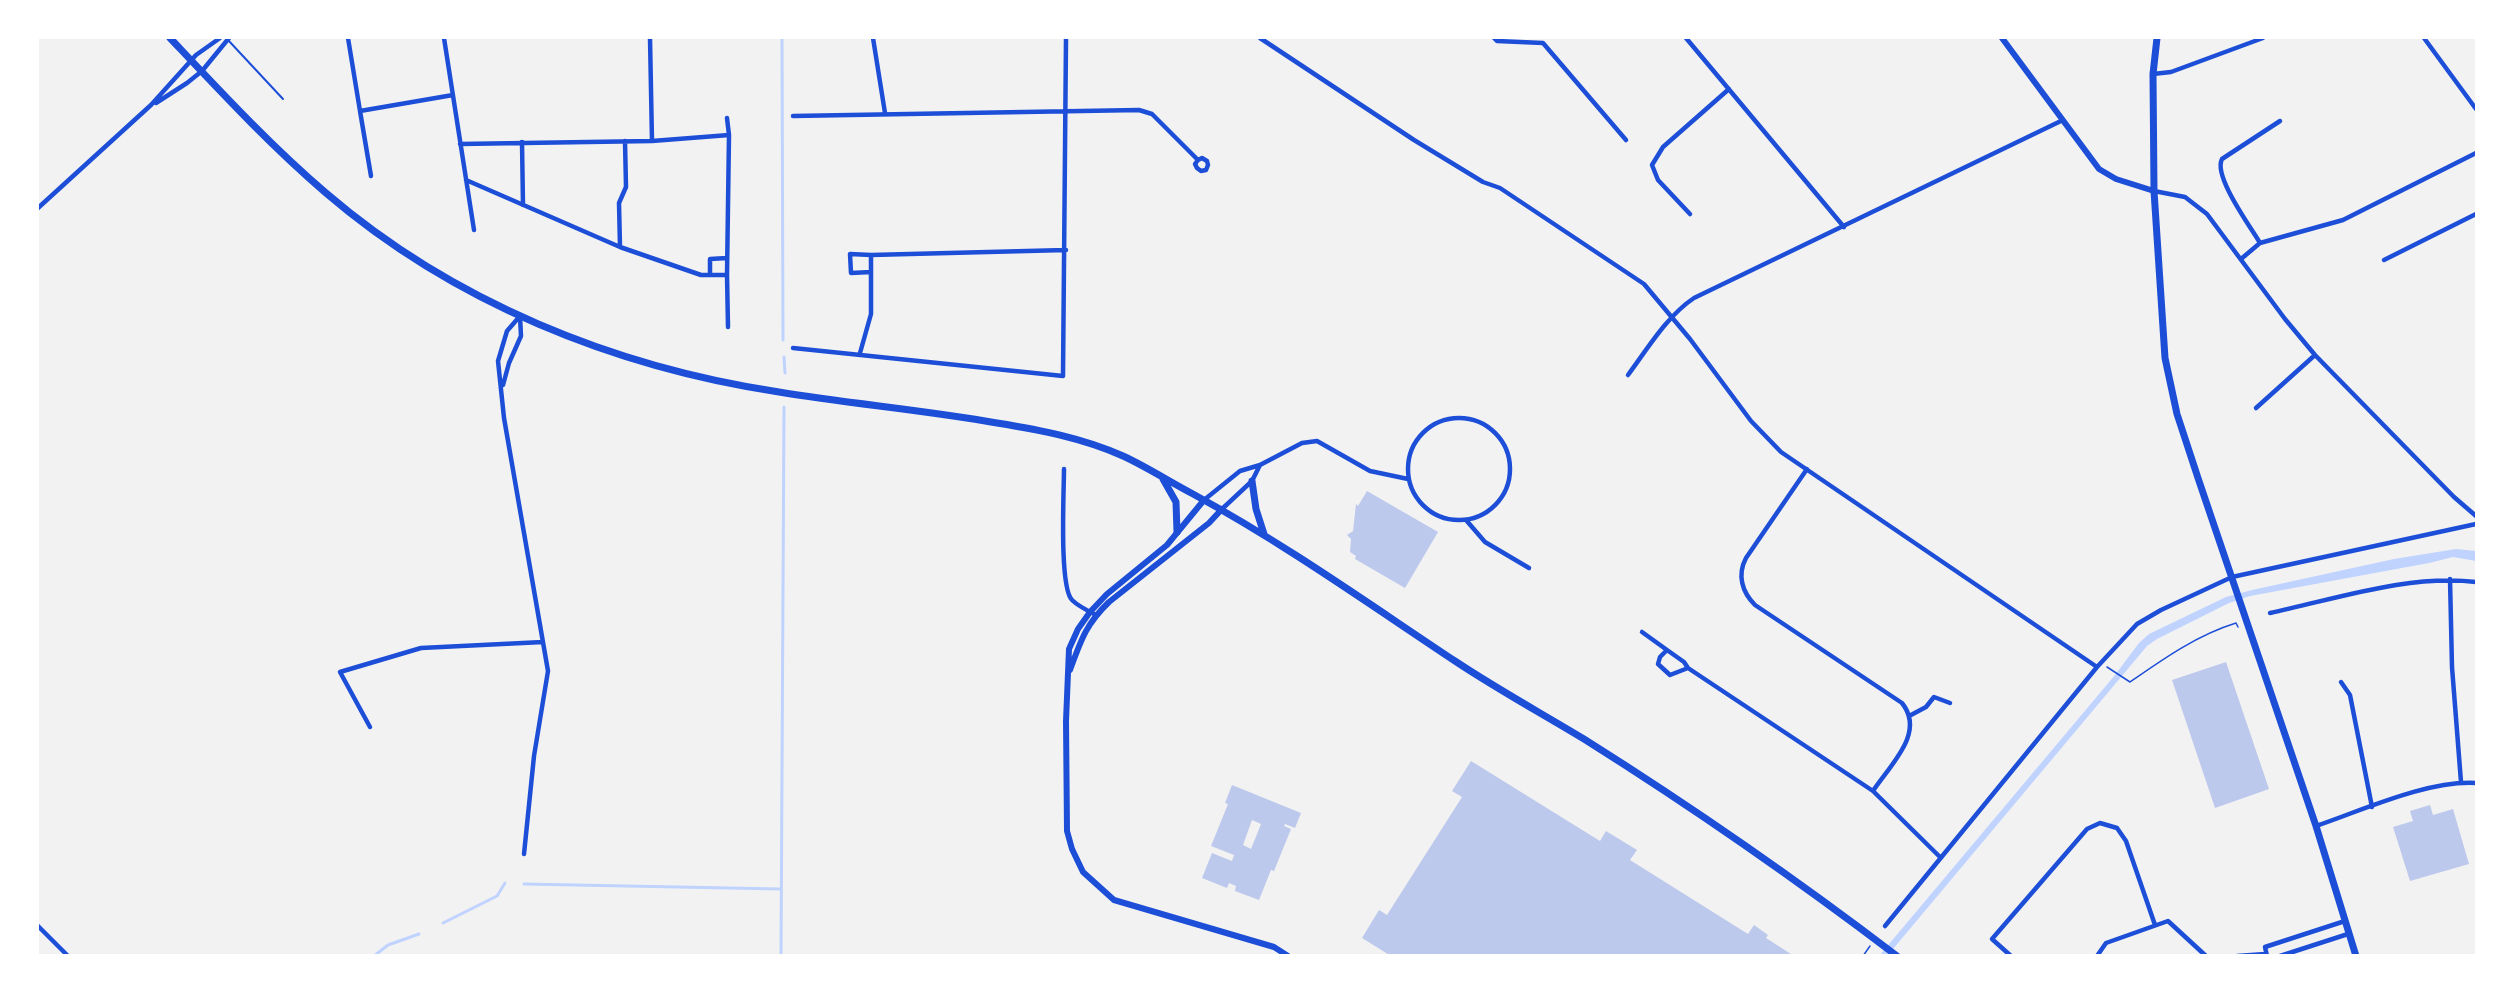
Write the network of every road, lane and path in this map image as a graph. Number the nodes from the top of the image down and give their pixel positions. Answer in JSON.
{"nodes":[{"id":1,"x":170,"y":38,"type":"edge"},
{"id":2,"x":220,"y":38,"type":"edge"},
{"id":3,"x":229,"y":38,"type":"edge"},
{"id":4,"x":348,"y":38,"type":"edge"},
{"id":5,"x":444,"y":38,"type":"edge"},
{"id":6,"x":650,"y":38,"type":"edge"},
{"id":7,"x":873,"y":38,"type":"edge"},
{"id":8,"x":1066,"y":38,"type":"edge"},
{"id":9,"x":1260,"y":38,"type":"edge"},
{"id":10,"x":1494,"y":38,"type":"edge"},
{"id":11,"x":1686,"y":38,"type":"edge"},
{"id":12,"x":2002,"y":38,"type":"edge"},
{"id":13,"x":2157,"y":38,"type":"edge"},
{"id":14,"x":2263,"y":38,"type":"edge"},
{"id":15,"x":2424,"y":38,"type":"edge"},
{"id":16,"x":191,"y":60,"type":"junction"},
{"id":17,"x":202,"y":71,"type":"junction"},
{"id":18,"x":2153,"y":74,"type":"junction"},
{"id":19,"x":1729,"y":89,"type":"junction"},
{"id":20,"x":453,"y":95,"type":"junction"},
{"id":21,"x":283,"y":99,"type":"dead end"},
{"id":22,"x":151,"y":105,"type":"junction"},
{"id":23,"x":2476,"y":109,"type":"edge"},
{"id":24,"x":360,"y":111,"type":"junction"},
{"id":25,"x":1066,"y":112,"type":"junction"},
{"id":26,"x":885,"y":113,"type":"junction"},
{"id":27,"x":793,"y":116,"type":"dead end"},
{"id":28,"x":727,"y":118,"type":"dead end"},
{"id":29,"x":2063,"y":120,"type":"junction"},
{"id":30,"x":2280,"y":121,"type":"dead end"},
{"id":31,"x":729,"y":135,"type":"junction"},
{"id":32,"x":1626,"y":140,"type":"dead end"},
{"id":33,"x":625,"y":141,"type":"junction"},
{"id":34,"x":652,"y":141,"type":"junction"},
{"id":35,"x":522,"y":142,"type":"junction"},
{"id":36,"x":460,"y":144,"type":"junction"},
{"id":37,"x":2476,"y":153,"type":"edge"},
{"id":38,"x":1198,"y":160,"type":"dead end"},
{"id":39,"x":371,"y":176,"type":"dead end"},
{"id":40,"x":466,"y":180,"type":"junction"},
{"id":41,"x":2154,"y":191,"type":"junction"},
{"id":42,"x":523,"y":205,"type":"junction"},
{"id":43,"x":38,"y":208,"type":"edge"},
{"id":44,"x":1690,"y":214,"type":"dead end"},
{"id":45,"x":2476,"y":214,"type":"edge"},
{"id":46,"x":1844,"y":226,"type":"junction"},
{"id":47,"x":474,"y":230,"type":"dead end"},
{"id":48,"x":2260,"y":243,"type":"junction"},
{"id":49,"x":620,"y":247,"type":"junction"},
{"id":50,"x":1066,"y":250,"type":"junction"},
{"id":51,"x":871,"y":255,"type":"junction"},
{"id":52,"x":727,"y":258,"type":"junction"},
{"id":53,"x":2241,"y":259,"type":"junction"},
{"id":54,"x":2384,"y":260,"type":"dead end"},
{"id":55,"x":871,"y":272,"type":"junction"},
{"id":56,"x":710,"y":275,"type":"junction"},
{"id":57,"x":727,"y":275,"type":"junction"},
{"id":58,"x":520,"y":316,"type":"junction"},
{"id":59,"x":1672,"y":316,"type":"junction"},
{"id":60,"x":728,"y":327,"type":"dead end"},
{"id":61,"x":793,"y":348,"type":"dead end"},
{"id":62,"x":860,"y":353,"type":"junction"},
{"id":63,"x":2315,"y":355,"type":"junction"},
{"id":64,"x":1628,"y":375,"type":"dead end"},
{"id":65,"x":502,"y":390,"type":"junction"},
{"id":66,"x":2256,"y":408,"type":"dead end"},
{"id":67,"x":1260,"y":465,"type":"junction"},
{"id":68,"x":1064,"y":469,"type":"dead end"},
{"id":69,"x":1807,"y":469,"type":"junction"},
{"id":70,"x":1162,"y":477,"type":"junction"},
{"id":71,"x":1408,"y":479,"type":"junction"},
{"id":72,"x":1252,"y":481,"type":"junction"},
{"id":73,"x":1204,"y":500,"type":"junction"},
{"id":74,"x":1221,"y":509,"type":"junction"},
{"id":75,"x":2476,"y":516,"type":"edge"},
{"id":76,"x":1466,"y":520,"type":"junction"},
{"id":77,"x":2476,"y":524,"type":"edge"},
{"id":78,"x":1177,"y":532,"type":"junction"},
{"id":79,"x":1264,"y":534,"type":"junction"},
{"id":80,"x":1529,"y":568,"type":"dead end"},
{"id":81,"x":2232,"y":577,"type":"junction"},
{"id":82,"x":2450,"y":579,"type":"junction"},
{"id":83,"x":2476,"y":582,"type":"edge"},
{"id":84,"x":2270,"y":613,"type":"dead end"},
{"id":85,"x":1093,"y":614,"type":"junction"},
{"id":86,"x":2236,"y":623,"type":"dead end"},
{"id":87,"x":1642,"y":632,"type":"dead end"},
{"id":88,"x":543,"y":642,"type":"junction"},
{"id":89,"x":1667,"y":650,"type":"junction"},
{"id":90,"x":2097,"y":667,"type":"junction"},
{"id":91,"x":1688,"y":668,"type":"junction"},
{"id":92,"x":2114,"y":671,"type":"dead end"},
{"id":93,"x":2341,"y":682,"type":"dead end"},
{"id":94,"x":1950,"y":703,"type":"dead end"},
{"id":95,"x":1911,"y":716,"type":"junction"},
{"id":96,"x":370,"y":727,"type":"dead end"},
{"id":97,"x":2461,"y":782,"type":"junction"},
{"id":98,"x":2476,"y":783,"type":"edge"},
{"id":99,"x":1873,"y":791,"type":"junction"},
{"id":100,"x":2372,"y":807,"type":"junction"},
{"id":101,"x":2316,"y":826,"type":"junction"},
{"id":102,"x":524,"y":854,"type":"dead end"},
{"id":103,"x":1941,"y":858,"type":"junction"},
{"id":104,"x":2345,"y":921,"type":"junction"},
{"id":105,"x":2155,"y":925,"type":"junction"},
{"id":106,"x":38,"y":926,"type":"edge"},
{"id":107,"x":1885,"y":926,"type":"dead end"},
{"id":108,"x":2348,"y":934,"type":"junction"},
{"id":109,"x":1897,"y":955,"type":"edge"},
{"id":110,"x":2266,"y":955,"type":"edge"},
{"id":111,"x":68,"y":956,"type":"edge"},
{"id":112,"x":1288,"y":956,"type":"edge"},
{"id":113,"x":2011,"y":956,"type":"edge"},
{"id":114,"x":2097,"y":956,"type":"edge"},
{"id":115,"x":2206,"y":956,"type":"edge"},
{"id":116,"x":2237,"y":956,"type":"edge"},
{"id":117,"x":2280,"y":956,"type":"edge"},
{"id":118,"x":2356,"y":956,"type":"edge"}],
"edges":[{"from":1,"to":16,"type":"main road"},
{"from":2,"to":16,"type":"street"},
{"from":3,"to":17,"type":"street"},
{"from":3,"to":21,"type":"lane"},
{"from":4,"to":24,"type":"street"},
{"from":5,"to":20,"type":"street"},
{"from":6,"to":34,"type":"street"},
{"from":7,"to":26,"type":"street"},
{"from":8,"to":25,"type":"street"},
{"from":9,"to":59,"type":"street"},
{"from":10,"to":32,"type":"street"},
{"from":11,"to":19,"type":"street"},
{"from":12,"to":29,"type":"street"},
{"from":13,"to":18,"type":"main road"},
{"from":14,"to":18,"type":"street"},
{"from":15,"to":23,"type":"street"},
{"from":16,"to":17,"type":"main road"},
{"from":16,"to":22,"type":"street"},
{"from":17,"to":22,"type":"street"},
{"from":17,"to":58,"type":"main road"},
{"from":18,"to":41,"type":"main road"},
{"from":19,"to":44,"type":"street"},
{"from":19,"to":46,"type":"street"},
{"from":20,"to":24,"type":"street"},
{"from":20,"to":36,"type":"street"},
{"from":22,"to":43,"type":"street"},
{"from":24,"to":39,"type":"street"},
{"from":25,"to":26,"type":"street"},
{"from":25,"to":38,"type":"street"},
{"from":25,"to":50,"type":"street"},
{"from":26,"to":27,"type":"street"},
{"from":28,"to":31,"type":"street"},
{"from":29,"to":41,"type":"street"},
{"from":29,"to":46,"type":"street"},
{"from":30,"to":48,"type":"street"},
{"from":31,"to":34,"type":"street"},
{"from":31,"to":52,"type":"street"},
{"from":33,"to":34,"type":"street"},
{"from":33,"to":35,"type":"street"},
{"from":33,"to":49,"type":"street"},
{"from":35,"to":36,"type":"street"},
{"from":35,"to":42,"type":"street"},
{"from":36,"to":40,"type":"street"},
{"from":37,"to":48,"type":"street"},
{"from":40,"to":42,"type":"street"},
{"from":40,"to":47,"type":"street"},
{"from":41,"to":53,"type":"street"},
{"from":41,"to":81,"type":"main road"},
{"from":42,"to":49,"type":"street"},
{"from":45,"to":54,"type":"street"},
{"from":46,"to":59,"type":"street"},
{"from":48,"to":53,"type":"street"},
{"from":49,"to":56,"type":"street"},
{"from":50,"to":51,"type":"street"},
{"from":50,"to":62,"type":"street"},
{"from":51,"to":55,"type":"street"},
{"from":51,"to":55,"type":"street"},
{"from":52,"to":56,"type":"street"},
{"from":52,"to":57,"type":"street"},
{"from":53,"to":63,"type":"street"},
{"from":55,"to":62,"type":"street"},
{"from":56,"to":57,"type":"street"},
{"from":57,"to":60,"type":"street"},
{"from":58,"to":65,"type":"street"},
{"from":58,"to":65,"type":"street"},
{"from":58,"to":70,"type":"main road"},
{"from":59,"to":64,"type":"street"},
{"from":59,"to":69,"type":"street"},
{"from":61,"to":62,"type":"street"},
{"from":63,"to":66,"type":"street"},
{"from":63,"to":75,"type":"street"},
{"from":65,"to":88,"type":"street"},
{"from":67,"to":71,"type":"street"},
{"from":67,"to":72,"type":"street"},
{"from":67,"to":73,"type":"street"},
{"from":68,"to":85,"type":"street"},
{"from":69,"to":90,"type":"street"},
{"from":69,"to":95,"type":"street"},
{"from":70,"to":73,"type":"main road"},
{"from":70,"to":78,"type":"main road"},
{"from":71,"to":76,"type":"street"},
{"from":71,"to":76,"type":"street"},
{"from":72,"to":74,"type":"street"},
{"from":72,"to":79,"type":"main road"},
{"from":73,"to":74,"type":"main road"},
{"from":73,"to":78,"type":"street"},
{"from":74,"to":79,"type":"main road"},
{"from":74,"to":85,"type":"street"},
{"from":76,"to":80,"type":"street"},
{"from":77,"to":81,"type":"street"},
{"from":78,"to":85,"type":"street"},
{"from":79,"to":109,"type":"main road"},
{"from":81,"to":90,"type":"street"},
{"from":81,"to":101,"type":"main road"},
{"from":82,"to":83,"type":"street"},
{"from":82,"to":84,"type":"street"},
{"from":82,"to":97,"type":"street"},
{"from":85,"to":112,"type":"street"},
{"from":86,"to":92,"type":"path"},
{"from":87,"to":89,"type":"street"},
{"from":88,"to":96,"type":"street"},
{"from":88,"to":102,"type":"street"},
{"from":89,"to":91,"type":"street"},
{"from":89,"to":91,"type":"street"},
{"from":90,"to":103,"type":"street"},
{"from":91,"to":99,"type":"street"},
{"from":93,"to":100,"type":"street"},
{"from":94,"to":95,"type":"street"},
{"from":95,"to":99,"type":"street"},
{"from":97,"to":98,"type":"street"},
{"from":97,"to":100,"type":"street"},
{"from":99,"to":103,"type":"street"},
{"from":100,"to":101,"type":"street"},
{"from":101,"to":104,"type":"main road"},
{"from":103,"to":107,"type":"street"},
{"from":104,"to":108,"type":"main road"},
{"from":104,"to":110,"type":"street"},
{"from":105,"to":113,"type":"street"},
{"from":105,"to":114,"type":"street"},
{"from":105,"to":115,"type":"street"},
{"from":106,"to":111,"type":"street"},
{"from":108,"to":117,"type":"street"},
{"from":108,"to":118,"type":"main road"},
{"from":110,"to":116,"type":"street"}]}
